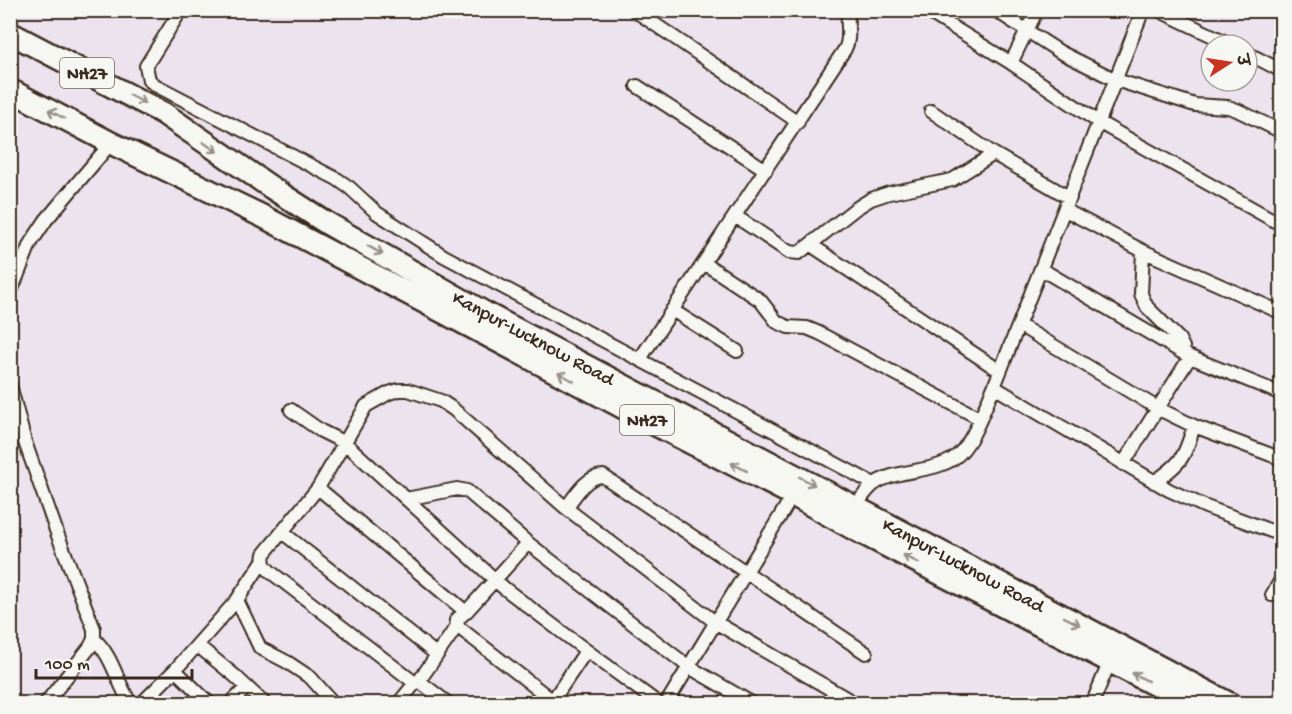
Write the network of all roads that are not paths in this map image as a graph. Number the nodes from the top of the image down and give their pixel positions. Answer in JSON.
{"nodes":[{"id":1,"x":181,"y":10,"type":"edge"},
{"id":2,"x":634,"y":10,"type":"edge"},
{"id":3,"x":849,"y":10,"type":"edge"},
{"id":4,"x":925,"y":10,"type":"edge"},
{"id":5,"x":995,"y":10,"type":"edge"},
{"id":6,"x":1037,"y":10,"type":"edge"},
{"id":7,"x":1143,"y":10,"type":"edge"},
{"id":8,"x":1158,"y":10,"type":"edge"},
{"id":9,"x":1027,"y":30,"type":"junction"},
{"id":10,"x":10,"y":33,"type":"edge"},
{"id":11,"x":1207,"y":33,"type":"edge"},
{"id":12,"x":1259,"y":59,"type":"edge"},
{"id":13,"x":1011,"y":63,"type":"junction"},
{"id":14,"x":1281,"y":71,"type":"edge"},
{"id":15,"x":1116,"y":81,"type":"junction"},
{"id":16,"x":637,"y":86,"type":"dead end"},
{"id":17,"x":10,"y":90,"type":"edge"},
{"id":18,"x":930,"y":111,"type":"dead end"},
{"id":19,"x":798,"y":122,"type":"junction"},
{"id":20,"x":1100,"y":123,"type":"junction"},
{"id":21,"x":1281,"y":132,"type":"edge"},
{"id":22,"x":106,"y":140,"type":"junction"},
{"id":23,"x":994,"y":154,"type":"junction"},
{"id":24,"x":766,"y":170,"type":"junction"},
{"id":25,"x":1067,"y":204,"type":"junction"},
{"id":26,"x":735,"y":216,"type":"junction"},
{"id":27,"x":1281,"y":225,"type":"edge"},
{"id":28,"x":811,"y":245,"type":"junction"},
{"id":29,"x":1143,"y":251,"type":"junction"},
{"id":30,"x":704,"y":263,"type":"junction"},
{"id":31,"x":1041,"y":269,"type":"junction"},
{"id":32,"x":10,"y":294,"type":"edge"},
{"id":33,"x":672,"y":310,"type":"junction"},
{"id":34,"x":1281,"y":313,"type":"edge"},
{"id":35,"x":1019,"y":325,"type":"junction"},
{"id":36,"x":737,"y":351,"type":"dead end"},
{"id":37,"x":1186,"y":355,"type":"junction"},
{"id":38,"x":640,"y":359,"type":"junction"},
{"id":39,"x":1000,"y":370,"type":"junction"},
{"id":40,"x":10,"y":385,"type":"edge"},
{"id":41,"x":994,"y":387,"type":"junction"},
{"id":42,"x":1281,"y":394,"type":"edge"},
{"id":43,"x":1159,"y":409,"type":"junction"},
{"id":44,"x":291,"y":410,"type":"dead end"},
{"id":45,"x":979,"y":418,"type":"junction"},
{"id":46,"x":1194,"y":426,"type":"junction"},
{"id":47,"x":345,"y":443,"type":"junction"},
{"id":48,"x":1281,"y":459,"type":"edge"},
{"id":49,"x":1124,"y":464,"type":"junction"},
{"id":50,"x":1154,"y":482,"type":"junction"},
{"id":51,"x":874,"y":484,"type":"junction"},
{"id":52,"x":318,"y":488,"type":"junction"},
{"id":53,"x":793,"y":495,"type":"junction"},
{"id":54,"x":406,"y":499,"type":"junction"},
{"id":55,"x":855,"y":506,"type":"junction"},
{"id":56,"x":566,"y":508,"type":"junction"},
{"id":57,"x":1281,"y":517,"type":"edge"},
{"id":58,"x":282,"y":532,"type":"junction"},
{"id":59,"x":1280,"y":535,"type":"edge"},
{"id":60,"x":528,"y":543,"type":"junction"},
{"id":61,"x":263,"y":561,"type":"junction"},
{"id":62,"x":951,"y":569,"type":"junction"},
{"id":63,"x":746,"y":572,"type":"junction"},
{"id":64,"x":1281,"y":578,"type":"edge"},
{"id":65,"x":494,"y":579,"type":"junction"},
{"id":66,"x":1272,"y":595,"type":"dead end"},
{"id":67,"x":237,"y":600,"type":"junction"},
{"id":68,"x":466,"y":612,"type":"junction"},
{"id":69,"x":715,"y":622,"type":"junction"},
{"id":70,"x":457,"y":626,"type":"junction"},
{"id":71,"x":94,"y":639,"type":"junction"},
{"id":72,"x":197,"y":645,"type":"junction"},
{"id":73,"x":586,"y":651,"type":"junction"},
{"id":74,"x":866,"y":653,"type":"dead end"},
{"id":75,"x":436,"y":654,"type":"junction"},
{"id":76,"x":1110,"y":661,"type":"junction"},
{"id":77,"x":689,"y":667,"type":"junction"},
{"id":78,"x":175,"y":670,"type":"junction"},
{"id":79,"x":417,"y":682,"type":"junction"},
{"id":80,"x":248,"y":687,"type":"junction"},
{"id":81,"x":833,"y":691,"type":"junction"},
{"id":82,"x":555,"y":702,"type":"edge"},
{"id":83,"x":45,"y":704,"type":"edge"},
{"id":84,"x":131,"y":704,"type":"edge"},
{"id":85,"x":141,"y":704,"type":"edge"},
{"id":86,"x":210,"y":704,"type":"edge"},
{"id":87,"x":230,"y":704,"type":"edge"},
{"id":88,"x":265,"y":704,"type":"edge"},
{"id":89,"x":334,"y":704,"type":"edge"},
{"id":90,"x":399,"y":704,"type":"edge"},
{"id":91,"x":449,"y":704,"type":"edge"},
{"id":92,"x":659,"y":704,"type":"edge"},
{"id":93,"x":666,"y":704,"type":"edge"},
{"id":94,"x":753,"y":704,"type":"edge"},
{"id":95,"x":826,"y":704,"type":"edge"},
{"id":96,"x":856,"y":704,"type":"edge"},
{"id":97,"x":1092,"y":704,"type":"edge"},
{"id":98,"x":1192,"y":704,"type":"edge"},
{"id":99,"x":1230,"y":704,"type":"edge"}],
"edges":[{"from":1,"to":38,"type":"street"},
{"from":2,"to":19,"type":"street"},
{"from":3,"to":19,"type":"street"},
{"from":4,"to":13,"type":"street"},
{"from":5,"to":9,"type":"street"},
{"from":6,"to":9,"type":"street"},
{"from":7,"to":15,"type":"street"},
{"from":8,"to":11,"type":"street"},
{"from":9,"to":13,"type":"street"},
{"from":9,"to":15,"type":"street"},
{"from":10,"to":55,"type":"highway","name":"Kanpur-Lucknow Road","number":"NH27","one_way":true},
{"from":12,"to":14,"type":"street"},
{"from":13,"to":20,"type":"street"},
{"from":15,"to":20,"type":"street"},
{"from":15,"to":21,"type":"street"},
{"from":16,"to":24,"type":"street"},
{"from":22,"to":17,"type":"highway","name":"Kanpur-Lucknow Road","number":"NH27","one_way":true},
{"from":18,"to":23,"type":"street"},
{"from":19,"to":24,"type":"street"},
{"from":20,"to":25,"type":"street"},
{"from":20,"to":27,"type":"street"},
{"from":22,"to":32,"type":"street"},
{"from":53,"to":22,"type":"highway","name":"Kanpur-Lucknow Road","number":"NH27","one_way":true},
{"from":23,"to":25,"type":"street"},
{"from":23,"to":28,"type":"street"},
{"from":24,"to":26,"type":"street"},
{"from":25,"to":29,"type":"street"},
{"from":25,"to":31,"type":"street"},
{"from":26,"to":28,"type":"street"},
{"from":26,"to":30,"type":"street"},
{"from":28,"to":39,"type":"street"},
{"from":29,"to":34,"type":"street"},
{"from":29,"to":37,"type":"street"},
{"from":30,"to":33,"type":"street"},
{"from":30,"to":45,"type":"street"},
{"from":31,"to":35,"type":"street"},
{"from":31,"to":37,"type":"street"},
{"from":33,"to":36,"type":"street"},
{"from":33,"to":38,"type":"street"},
{"from":35,"to":39,"type":"street"},
{"from":35,"to":43,"type":"street"},
{"from":37,"to":42,"type":"street"},
{"from":37,"to":43,"type":"street"},
{"from":38,"to":51,"type":"street"},
{"from":39,"to":41,"type":"street"},
{"from":40,"to":71,"type":"street"},
{"from":41,"to":45,"type":"street"},
{"from":41,"to":49,"type":"street"},
{"from":43,"to":46,"type":"street"},
{"from":43,"to":49,"type":"street"},
{"from":44,"to":47,"type":"street"},
{"from":45,"to":51,"type":"street"},
{"from":46,"to":48,"type":"street"},
{"from":46,"to":50,"type":"street"},
{"from":47,"to":52,"type":"street"},
{"from":47,"to":54,"type":"street"},
{"from":47,"to":56,"type":"street"},
{"from":49,"to":50,"type":"street"},
{"from":50,"to":59,"type":"street"},
{"from":51,"to":55,"type":"street"},
{"from":52,"to":58,"type":"street"},
{"from":52,"to":68,"type":"street"},
{"from":62,"to":53,"type":"highway","name":"Kanpur-Lucknow Road","number":"NH27","one_way":true},
{"from":53,"to":63,"type":"street"},
{"from":54,"to":60,"type":"street"},
{"from":54,"to":65,"type":"street"},
{"from":55,"to":62,"type":"highway","name":"Kanpur-Lucknow Road","number":"NH27"},
{"from":56,"to":63,"type":"street"},
{"from":56,"to":69,"type":"street"},
{"from":57,"to":59,"type":"street"},
{"from":58,"to":61,"type":"street"},
{"from":58,"to":75,"type":"street"},
{"from":60,"to":65,"type":"street"},
{"from":60,"to":77,"type":"street"},
{"from":61,"to":67,"type":"street"},
{"from":61,"to":79,"type":"street"},
{"from":62,"to":76,"type":"highway","name":"Kanpur-Lucknow Road","number":"NH27"},
{"from":62,"to":99,"type":"highway","name":"Kanpur-Lucknow Road","number":"NH27","one_way":true},
{"from":63,"to":69,"type":"street"},
{"from":63,"to":74,"type":"street"},
{"from":64,"to":66,"type":"street"},
{"from":65,"to":68,"type":"street"},
{"from":65,"to":73,"type":"street"},
{"from":67,"to":72,"type":"street"},
{"from":67,"to":89,"type":"street"},
{"from":68,"to":70,"type":"street"},
{"from":69,"to":77,"type":"street"},
{"from":69,"to":81,"type":"street"},
{"from":70,"to":75,"type":"street"},
{"from":70,"to":82,"type":"street"},
{"from":71,"to":83,"type":"street"},
{"from":71,"to":84,"type":"street"},
{"from":72,"to":78,"type":"street"},
{"from":72,"to":80,"type":"street"},
{"from":73,"to":82,"type":"street"},
{"from":73,"to":92,"type":"street"},
{"from":75,"to":79,"type":"street"},
{"from":76,"to":97,"type":"street"},
{"from":98,"to":76,"type":"highway","name":"Kanpur-Lucknow Road","number":"NH27","one_way":true},
{"from":77,"to":93,"type":"street"},
{"from":77,"to":94,"type":"street"},
{"from":78,"to":85,"type":"street"},
{"from":78,"to":86,"type":"street"},
{"from":79,"to":90,"type":"street"},
{"from":79,"to":91,"type":"street"},
{"from":80,"to":87,"type":"street"},
{"from":80,"to":88,"type":"street"},
{"from":81,"to":95,"type":"street"},
{"from":81,"to":96,"type":"street"}]}
